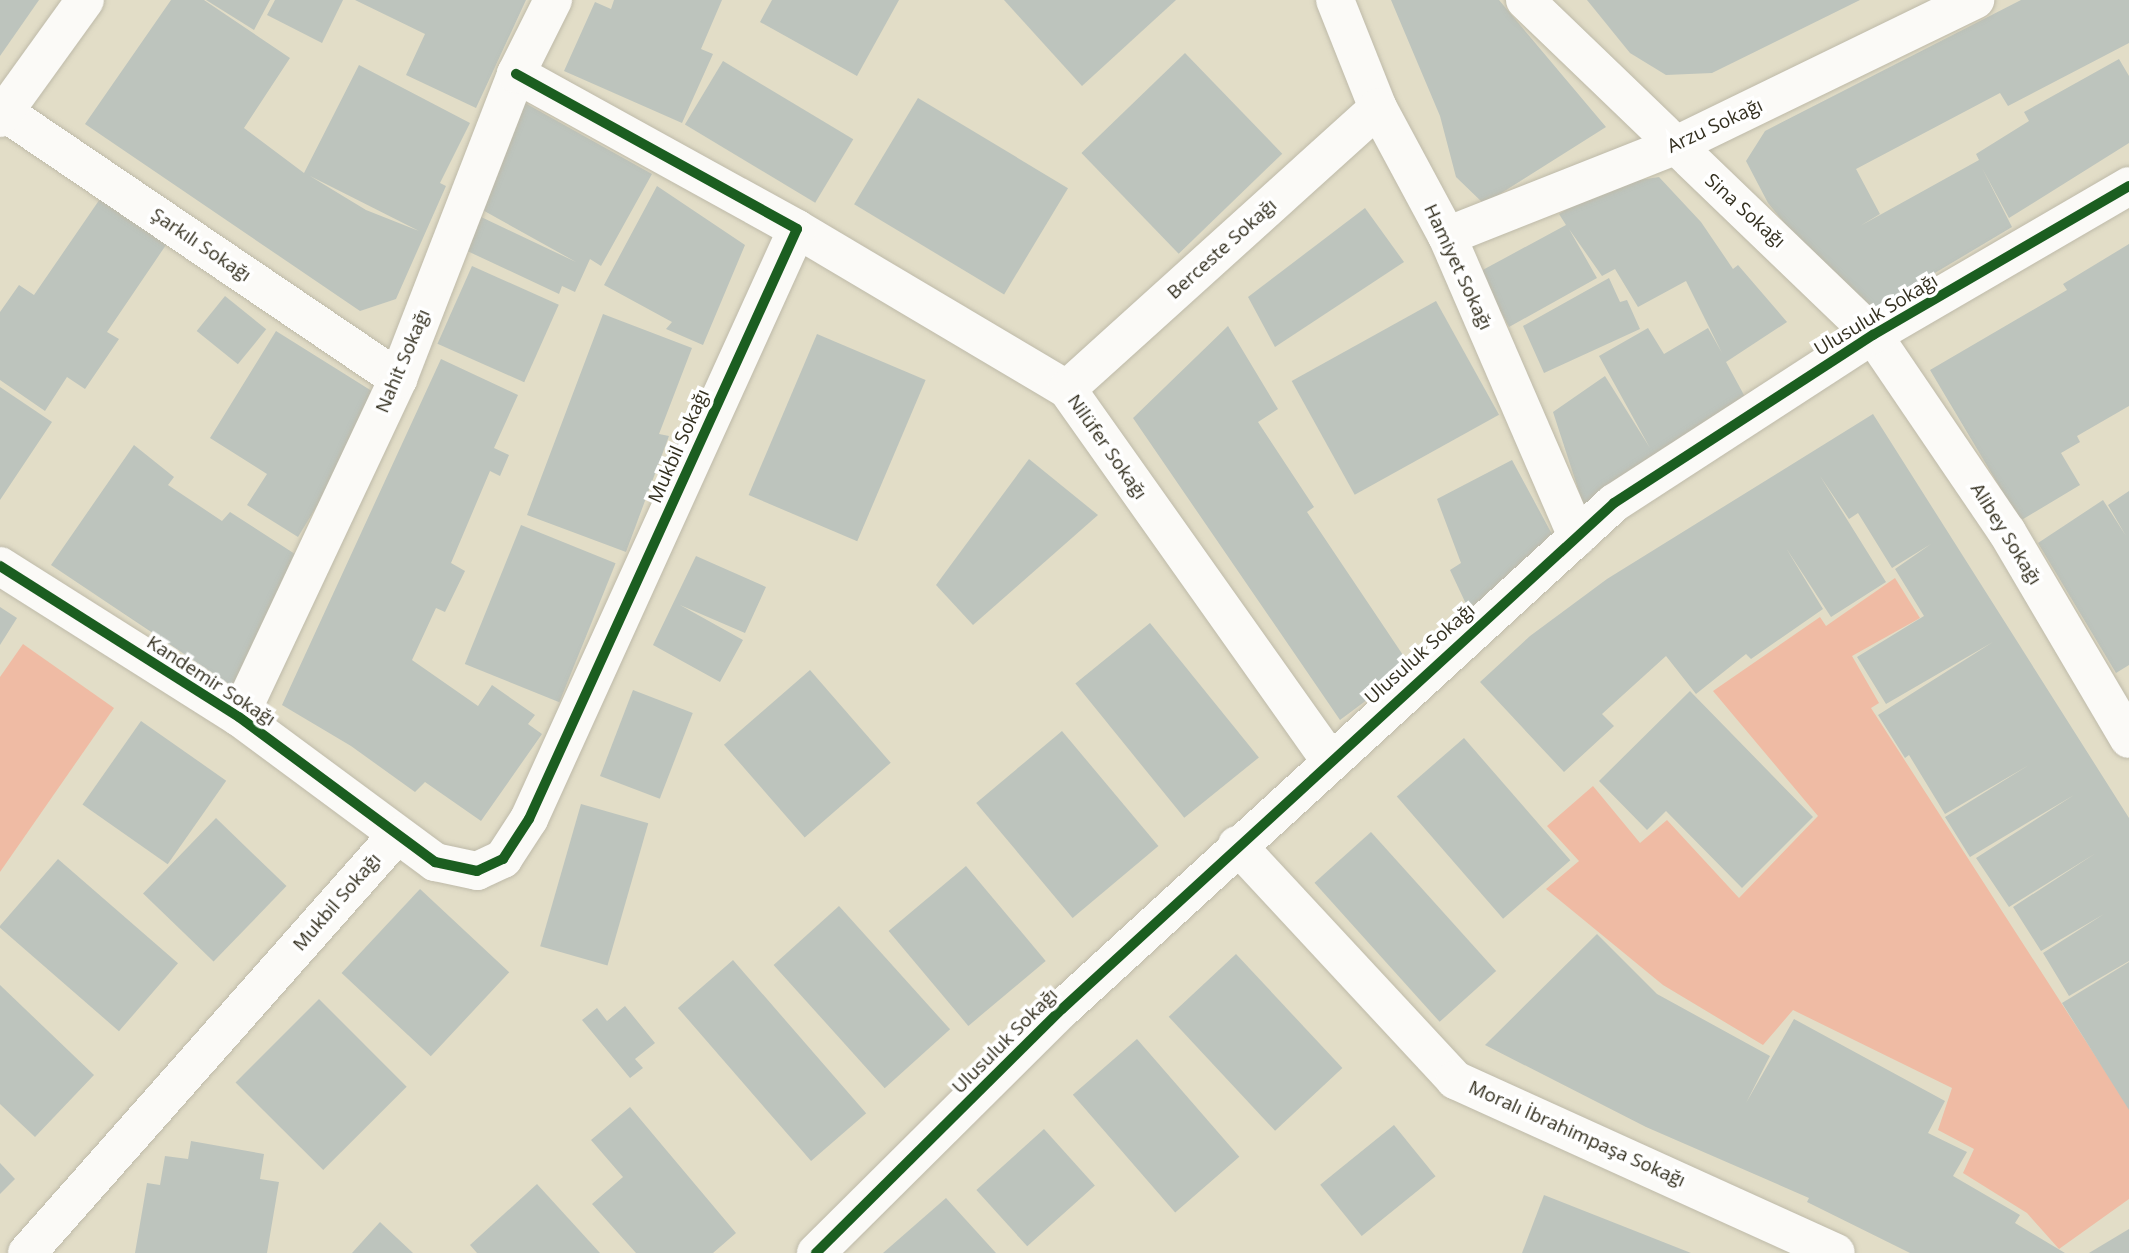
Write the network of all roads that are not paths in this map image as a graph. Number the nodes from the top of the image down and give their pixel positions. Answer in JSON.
{"nodes":[{"id":1,"x":85,"y":0,"type":"edge"},
{"id":2,"x":553,"y":0,"type":"edge"},
{"id":3,"x":1335,"y":0,"type":"edge"},
{"id":4,"x":1525,"y":0,"type":"edge"},
{"id":5,"x":1975,"y":0,"type":"edge"},
{"id":6,"x":516,"y":74,"type":"junction"},
{"id":7,"x":1378,"y":108,"type":"junction"},
{"id":8,"x":2,"y":115,"type":"edge"},
{"id":9,"x":1674,"y":146,"type":"junction"},
{"id":10,"x":2129,"y":186,"type":"edge"},
{"id":11,"x":797,"y":229,"type":"junction"},
{"id":12,"x":1447,"y":236,"type":"junction"},
{"id":13,"x":1873,"y":335,"type":"junction"},
{"id":14,"x":398,"y":379,"type":"junction"},
{"id":15,"x":1067,"y":389,"type":"junction"},
{"id":16,"x":1577,"y":537,"type":"junction"},
{"id":17,"x":0,"y":566,"type":"edge"},
{"id":18,"x":239,"y":717,"type":"junction"},
{"id":19,"x":2129,"y":739,"type":"edge"},
{"id":20,"x":1329,"y":760,"type":"junction"},
{"id":21,"x":396,"y":835,"type":"junction"},
{"id":22,"x":1237,"y":845,"type":"junction"},
{"id":23,"x":1772,"y":1238,"type":"edge"},
{"id":24,"x":27,"y":1253,"type":"edge"},
{"id":25,"x":816,"y":1253,"type":"edge"},
{"id":26,"x":1836,"y":1253,"type":"edge"}],
"edges":[{"from":1,"to":8,"type":"street"},
{"from":2,"to":6,"type":"street","name":"Nahit Sokağı"},
{"from":3,"to":7,"type":"street","name":"Hamiyet Sokağı"},
{"from":4,"to":9,"type":"street","name":"Sina Sokağı"},
{"from":5,"to":9,"type":"street","name":"Arzu Sokağı"},
{"from":6,"to":11,"type":"street"},
{"from":6,"to":14,"type":"street","name":"Nahit Sokağı"},
{"from":7,"to":12,"type":"street","name":"Hamiyet Sokağı"},
{"from":7,"to":15,"type":"street","name":"Berceste Sokağı"},
{"from":8,"to":14,"type":"street","name":"Şarkılı Sokağı"},
{"from":9,"to":12,"type":"street","name":"Arzu Sokağı"},
{"from":9,"to":13,"type":"street","name":"Sina Sokağı"},
{"from":10,"to":13,"type":"street","name":"Ulusuluk Sokağı"},
{"from":11,"to":15,"type":"street","name":"Nilüfer Sokağı"},
{"from":11,"to":21,"type":"street","name":"Mukbil Sokağı"},
{"from":12,"to":16,"type":"street","name":"Hamiyet Sokağı"},
{"from":13,"to":16,"type":"street","name":"Ulusuluk Sokağı"},
{"from":13,"to":19,"type":"street","name":"Alibey Sokağı"},
{"from":14,"to":18,"type":"street","name":"Nahit Sokağı"},
{"from":15,"to":20,"type":"street","name":"Nilüfer Sokağı"},
{"from":16,"to":20,"type":"street","name":"Ulusuluk Sokağı"},
{"from":17,"to":18,"type":"street","name":"Kandemir Sokağı"},
{"from":18,"to":21,"type":"street","name":"Kandemir Sokağı"},
{"from":20,"to":22,"type":"street","name":"Ulusuluk Sokağı"},
{"from":21,"to":24,"type":"street","name":"Mukbil Sokağı"},
{"from":22,"to":23,"type":"street","name":"Moralı İbrahimpaşa Sokağı"},
{"from":22,"to":25,"type":"street","name":"Ulusuluk Sokağı"},
{"from":23,"to":26,"type":"street","name":"Moralı İbrahimpaşa Sokağı"}]}
